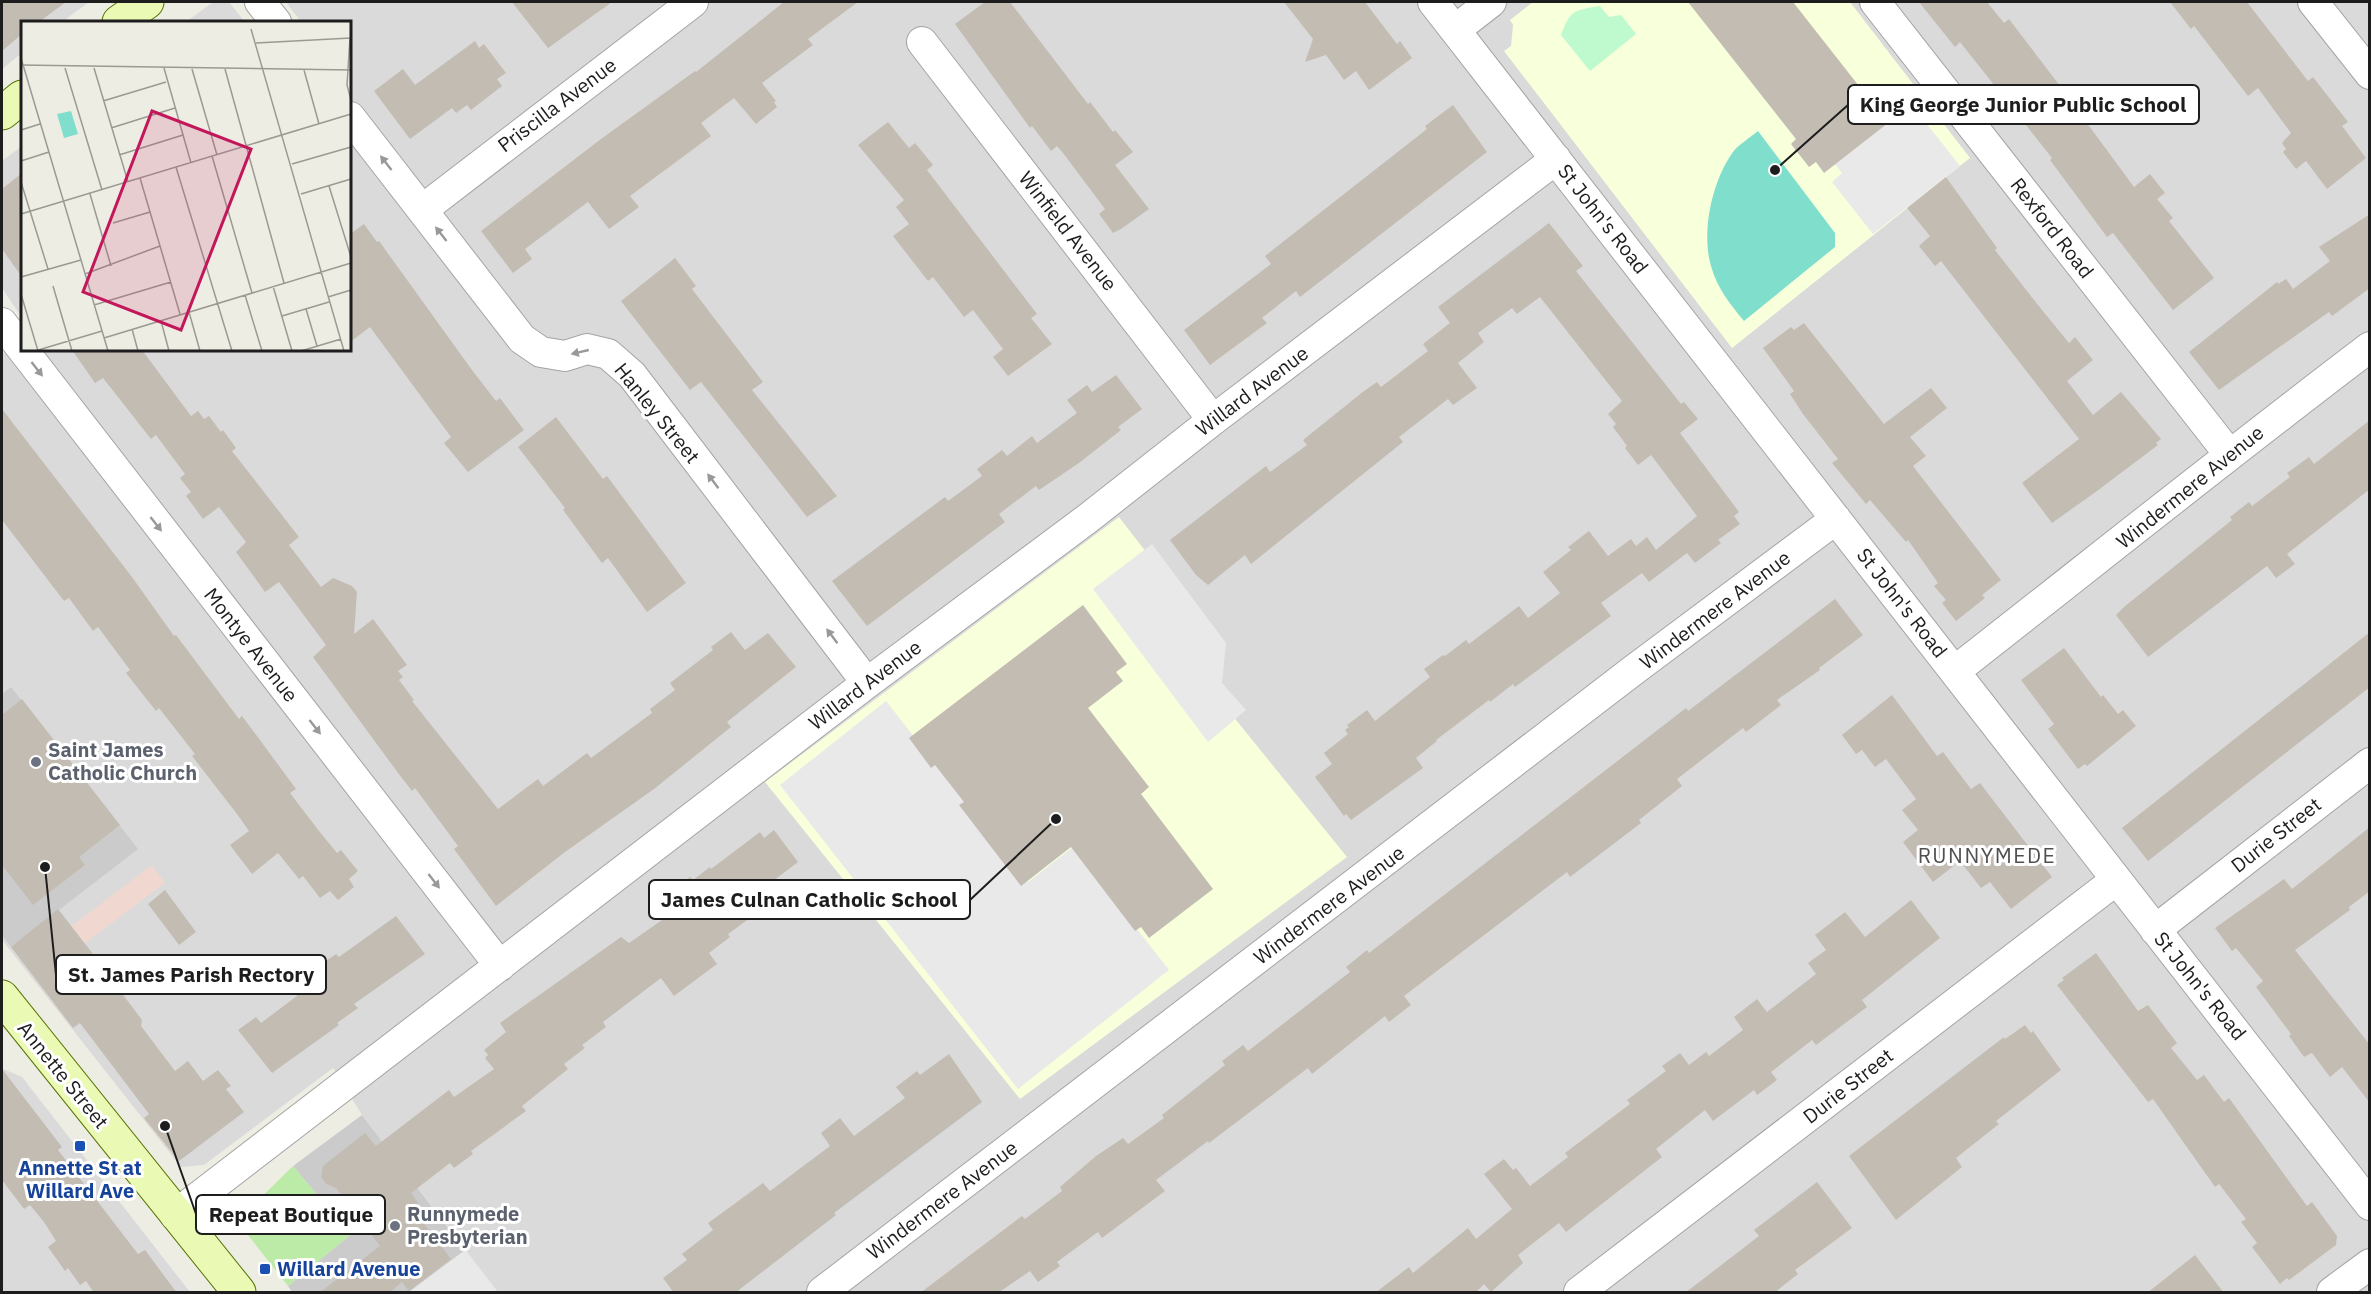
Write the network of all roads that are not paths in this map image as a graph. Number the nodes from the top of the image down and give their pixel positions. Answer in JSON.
{"nodes":[{"id":1,"x":147,"y":2,"type":"edge"},
{"id":2,"x":260,"y":2,"type":"edge"},
{"id":3,"x":693,"y":2,"type":"edge"},
{"id":4,"x":1433,"y":2,"type":"edge"},
{"id":5,"x":1491,"y":2,"type":"edge"},
{"id":6,"x":1875,"y":2,"type":"edge"},
{"id":7,"x":2313,"y":2,"type":"edge"},
{"id":8,"x":121,"y":21,"type":"edge"},
{"id":9,"x":275,"y":21,"type":"edge"},
{"id":10,"x":1455,"y":30,"type":"junction"},
{"id":11,"x":922,"y":42,"type":"dead end"},
{"id":12,"x":2370,"y":74,"type":"edge"},
{"id":13,"x":21,"y":98,"type":"edge"},
{"id":14,"x":2,"y":113,"type":"edge"},
{"id":15,"x":351,"y":118,"type":"edge"},
{"id":16,"x":1556,"y":159,"type":"junction"},
{"id":17,"x":422,"y":210,"type":"junction"},
{"id":18,"x":2,"y":323,"type":"edge"},
{"id":19,"x":2370,"y":347,"type":"edge"},
{"id":20,"x":21,"y":348,"type":"edge"},
{"id":21,"x":24,"y":351,"type":"edge"},
{"id":22,"x":1213,"y":420,"type":"junction"},
{"id":23,"x":2229,"y":454,"type":"junction"},
{"id":24,"x":1836,"y":519,"type":"junction"},
{"id":25,"x":1955,"y":671,"type":"junction"},
{"id":26,"x":867,"y":683,"type":"junction"},
{"id":27,"x":2370,"y":763,"type":"edge"},
{"id":28,"x":2116,"y":880,"type":"junction"},
{"id":29,"x":2155,"y":930,"type":"junction"},
{"id":30,"x":500,"y":966,"type":"junction"},
{"id":31,"x":6,"y":1012,"type":"edge"},
{"id":32,"x":2370,"y":1205,"type":"edge"},
{"id":33,"x":176,"y":1215,"type":"junction"},
{"id":34,"x":2370,"y":1264,"type":"edge"},
{"id":35,"x":239,"y":1293,"type":"edge"},
{"id":36,"x":822,"y":1293,"type":"edge"},
{"id":37,"x":1579,"y":1293,"type":"edge"},
{"id":38,"x":2332,"y":1293,"type":"edge"}],
"edges":[{"from":1,"to":8,"type":"street"},
{"from":2,"to":9,"type":"street"},
{"from":3,"to":17,"type":"street","name":"Priscilla Avenue"},
{"from":4,"to":10,"type":"street","name":"St John's Road"},
{"from":5,"to":10,"type":"street"},
{"from":6,"to":23,"type":"street","name":"Rexford Road"},
{"from":7,"to":12,"type":"street"},
{"from":10,"to":16,"type":"street","name":"St John's Road"},
{"from":11,"to":22,"type":"street","name":"Winfield Avenue"},
{"from":13,"to":14,"type":"street"},
{"from":17,"to":15,"type":"street","name":"Hanley Street","one_way":true},
{"from":16,"to":22,"type":"street","name":"Willard Avenue"},
{"from":16,"to":24,"type":"street","name":"St John's Road"},
{"from":26,"to":17,"type":"street","name":"Hanley Street","one_way":true},
{"from":18,"to":20,"type":"street","name":"Montye Avenue","one_way":true},
{"from":19,"to":23,"type":"street","name":"Windermere Avenue"},
{"from":21,"to":30,"type":"street","name":"Montye Avenue","one_way":true},
{"from":22,"to":26,"type":"street","name":"Willard Avenue"},
{"from":23,"to":25,"type":"street","name":"Windermere Avenue"},
{"from":24,"to":25,"type":"street","name":"St John's Road"},
{"from":24,"to":36,"type":"street","name":"Windermere Avenue"},
{"from":25,"to":28,"type":"street","name":"St John's Road"},
{"from":26,"to":30,"type":"street","name":"Willard Avenue"},
{"from":27,"to":29,"type":"street","name":"Durie Street"},
{"from":28,"to":29,"type":"street","name":"St John's Road"},
{"from":28,"to":37,"type":"street","name":"Durie Street"},
{"from":29,"to":32,"type":"street","name":"St John's Road"},
{"from":30,"to":33,"type":"street","name":"Willard Avenue"},
{"from":31,"to":33,"type":"street","name":"Annette Street"},
{"from":33,"to":35,"type":"street","name":"Annette Street"},
{"from":34,"to":38,"type":"street"}]}
